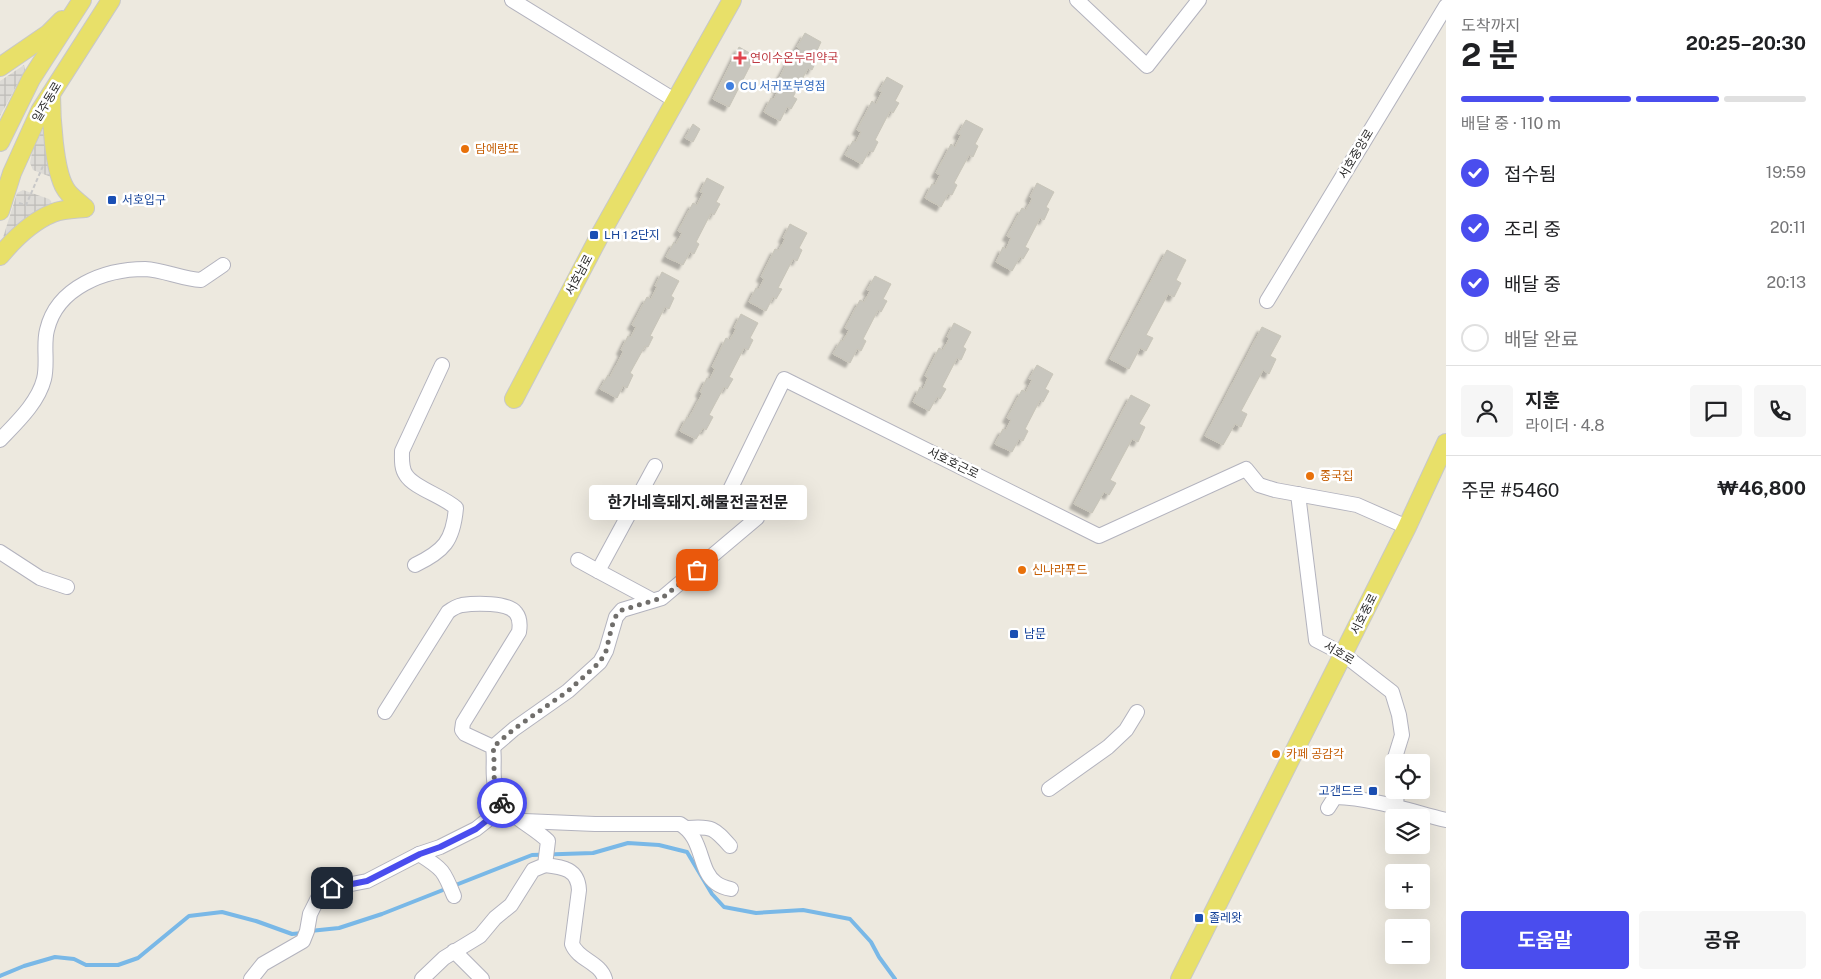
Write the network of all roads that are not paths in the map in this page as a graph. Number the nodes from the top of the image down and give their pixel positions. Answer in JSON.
{"nodes":[{"id":1,"x":110,"y":0,"type":"edge"},
{"id":2,"x":512,"y":0,"type":"edge"},
{"id":3,"x":732,"y":0,"type":"edge"},
{"id":4,"x":1077,"y":0,"type":"edge"},
{"id":5,"x":1198,"y":0,"type":"edge"},
{"id":6,"x":82,"y":1,"type":"edge"},
{"id":7,"x":1446,"y":6,"type":"edge"},
{"id":8,"x":0,"y":67,"type":"edge"},
{"id":9,"x":51,"y":94,"type":"junction"},
{"id":10,"x":676,"y":101,"type":"junction"},
{"id":11,"x":1,"y":138,"type":"edge"},
{"id":12,"x":0,"y":211,"type":"edge"},
{"id":13,"x":0,"y":256,"type":"edge"},
{"id":14,"x":223,"y":265,"type":"dead end"},
{"id":15,"x":1267,"y":301,"type":"dead end"},
{"id":16,"x":442,"y":365,"type":"dead end"},
{"id":17,"x":514,"y":399,"type":"dead end"},
{"id":18,"x":0,"y":440,"type":"edge"},
{"id":19,"x":1446,"y":443,"type":"edge"},
{"id":20,"x":655,"y":466,"type":"dead end"},
{"id":21,"x":1298,"y":494,"type":"junction"},
{"id":22,"x":725,"y":500,"type":"dead end"},
{"id":23,"x":757,"y":518,"type":"dead end"},
{"id":24,"x":1407,"y":528,"type":"junction"},
{"id":25,"x":0,"y":552,"type":"edge"},
{"id":26,"x":578,"y":560,"type":"dead end"},
{"id":27,"x":415,"y":565,"type":"dead end"},
{"id":28,"x":598,"y":571,"type":"junction"},
{"id":29,"x":67,"y":587,"type":"dead end"},
{"id":30,"x":652,"y":600,"type":"junction"},
{"id":31,"x":1343,"y":654,"type":"junction"},
{"id":32,"x":385,"y":712,"type":"dead end"},
{"id":33,"x":1137,"y":712,"type":"dead end"},
{"id":34,"x":493,"y":747,"type":"junction"},
{"id":35,"x":1396,"y":754,"type":"edge"},
{"id":36,"x":1049,"y":789,"type":"dead end"},
{"id":37,"x":1396,"y":799,"type":"edge"},
{"id":38,"x":504,"y":807,"type":"junction"},
{"id":39,"x":1396,"y":807,"type":"junction"},
{"id":40,"x":1328,"y":808,"type":"dead end"},
{"id":41,"x":1446,"y":820,"type":"edge"},
{"id":42,"x":521,"y":821,"type":"junction"},
{"id":43,"x":688,"y":828,"type":"junction"},
{"id":44,"x":730,"y":846,"type":"dead end"},
{"id":45,"x":420,"y":854,"type":"junction"},
{"id":46,"x":545,"y":864,"type":"junction"},
{"id":47,"x":451,"y":888,"type":"dead end"},
{"id":48,"x":731,"y":889,"type":"dead end"},
{"id":49,"x":454,"y":951,"type":"junction"},
{"id":50,"x":252,"y":979,"type":"edge"},
{"id":51,"x":422,"y":979,"type":"edge"},
{"id":52,"x":482,"y":979,"type":"edge"},
{"id":53,"x":605,"y":979,"type":"edge"},
{"id":54,"x":1180,"y":979,"type":"edge"}],
"edges":[{"from":1,"to":9,"type":"main road","name":"일주동로"},
{"from":2,"to":10,"type":"street"},
{"from":3,"to":10,"type":"main road","name":"서호남로"},
{"from":4,"to":5,"type":"street"},
{"from":6,"to":8,"type":"main road"},
{"from":6,"to":11,"type":"main road","name":"일주동로"},
{"from":7,"to":15,"type":"street","name":"서호중앙로"},
{"from":9,"to":12,"type":"main road","name":"일주동로"},
{"from":9,"to":13,"type":"main road"},
{"from":10,"to":17,"type":"main road","name":"서호남로"},
{"from":14,"to":18,"type":"street"},
{"from":16,"to":27,"type":"street"},
{"from":19,"to":24,"type":"main road","name":"서호중로"},
{"from":20,"to":28,"type":"street"},
{"from":21,"to":22,"type":"street","name":"서호호근로"},
{"from":21,"to":24,"type":"street"},
{"from":21,"to":31,"type":"street","name":"서호로"},
{"from":23,"to":30,"type":"street"},
{"from":24,"to":31,"type":"main road","name":"서호중로"},
{"from":25,"to":29,"type":"street"},
{"from":26,"to":28,"type":"street"},
{"from":28,"to":30,"type":"street"},
{"from":30,"to":34,"type":"street"},
{"from":31,"to":35,"type":"street","name":"서호로"},
{"from":31,"to":54,"type":"main road","name":"서호중로"},
{"from":32,"to":34,"type":"street"},
{"from":33,"to":36,"type":"street"},
{"from":34,"to":38,"type":"street"},
{"from":37,"to":39,"type":"street"},
{"from":38,"to":42,"type":"street"},
{"from":38,"to":45,"type":"street"},
{"from":39,"to":40,"type":"street"},
{"from":39,"to":41,"type":"street"},
{"from":42,"to":43,"type":"street"},
{"from":42,"to":46,"type":"street"},
{"from":43,"to":44,"type":"street"},
{"from":43,"to":48,"type":"street"},
{"from":45,"to":47,"type":"street"},
{"from":45,"to":50,"type":"street"},
{"from":46,"to":49,"type":"street"},
{"from":46,"to":53,"type":"street"},
{"from":49,"to":51,"type":"street"},
{"from":49,"to":52,"type":"street"}]}
